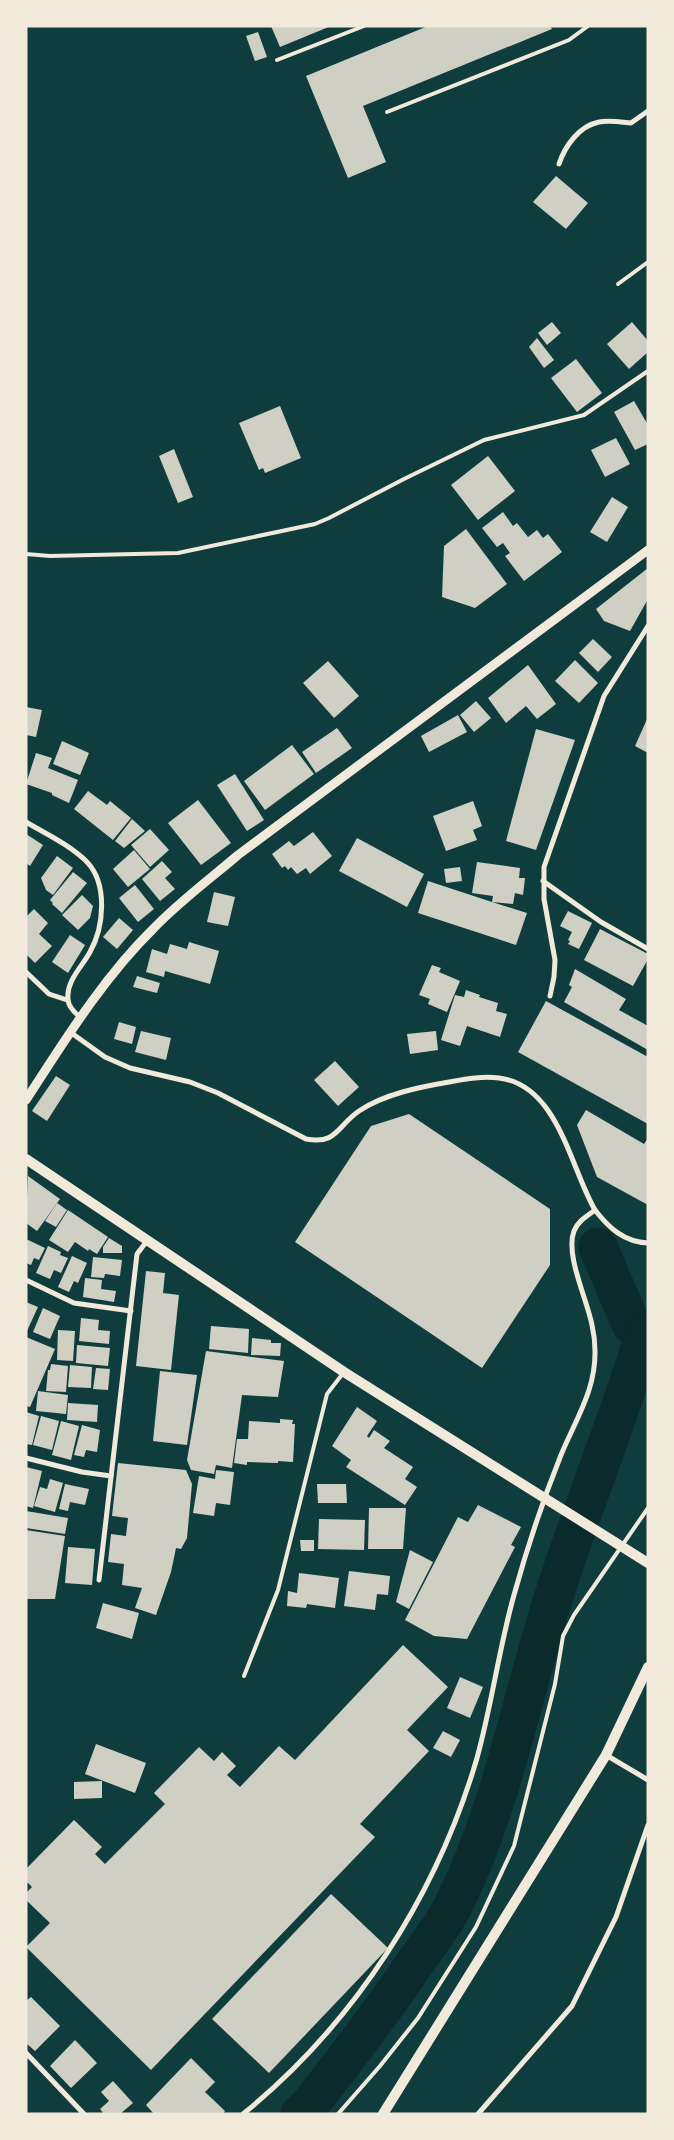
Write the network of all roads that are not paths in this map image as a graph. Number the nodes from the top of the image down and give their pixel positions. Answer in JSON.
{"nodes":[{"id":1,"x":364,"y":26,"type":"edge"},
{"id":2,"x":588,"y":26,"type":"edge"},
{"id":3,"x":277,"y":60,"type":"dead end"},
{"id":4,"x":648,"y":110,"type":"edge"},
{"id":5,"x":388,"y":112,"type":"dead end"},
{"id":6,"x":558,"y":164,"type":"dead end"},
{"id":7,"x":648,"y":262,"type":"edge"},
{"id":8,"x":618,"y":284,"type":"dead end"},
{"id":9,"x":648,"y":370,"type":"edge"},
{"id":10,"x":648,"y":550,"type":"edge"},
{"id":11,"x":26,"y":554,"type":"edge"},
{"id":12,"x":648,"y":626,"type":"edge"},
{"id":13,"x":26,"y":822,"type":"edge"},
{"id":14,"x":543,"y":881,"type":"junction"},
{"id":15,"x":648,"y":949,"type":"edge"},
{"id":16,"x":26,"y":972,"type":"edge"},
{"id":17,"x":550,"y":996,"type":"dead end"},
{"id":18,"x":68,"y":1000,"type":"junction"},
{"id":19,"x":80,"y":1018,"type":"junction"},
{"id":20,"x":70,"y":1032,"type":"junction"},
{"id":21,"x":26,"y":1100,"type":"edge"},
{"id":22,"x":26,"y":1159,"type":"edge"},
{"id":23,"x":595,"y":1210,"type":"junction"},
{"id":24,"x":146,"y":1241,"type":"junction"},
{"id":25,"x":648,"y":1244,"type":"edge"},
{"id":26,"x":26,"y":1280,"type":"edge"},
{"id":27,"x":130,"y":1311,"type":"junction"},
{"id":28,"x":344,"y":1372,"type":"junction"},
{"id":29,"x":26,"y":1458,"type":"edge"},
{"id":30,"x":112,"y":1476,"type":"junction"},
{"id":31,"x":549,"y":1501,"type":"junction"},
{"id":32,"x":648,"y":1508,"type":"edge"},
{"id":33,"x":619,"y":1545,"type":"junction"},
{"id":34,"x":648,"y":1563,"type":"edge"},
{"id":35,"x":99,"y":1580,"type":"dead end"},
{"id":36,"x":648,"y":1667,"type":"edge"},
{"id":37,"x":244,"y":1676,"type":"dead end"},
{"id":38,"x":606,"y":1756,"type":"junction"},
{"id":39,"x":648,"y":1780,"type":"edge"},
{"id":40,"x":648,"y":1825,"type":"edge"},
{"id":41,"x":26,"y":2054,"type":"edge"},
{"id":42,"x":84,"y":2114,"type":"edge"},
{"id":43,"x":243,"y":2114,"type":"edge"},
{"id":44,"x":338,"y":2114,"type":"edge"},
{"id":45,"x":383,"y":2114,"type":"edge"},
{"id":46,"x":478,"y":2114,"type":"edge"}],
"edges":[{"from":1,"to":3,"type":"lane"},
{"from":2,"to":5,"type":"lane"},
{"from":4,"to":6,"type":"street"},
{"from":7,"to":8,"type":"lane"},
{"from":9,"to":11,"type":"lane"},
{"from":10,"to":19,"type":"street"},
{"from":12,"to":14,"type":"street"},
{"from":13,"to":18,"type":"street"},
{"from":14,"to":15,"type":"street"},
{"from":14,"to":17,"type":"street"},
{"from":16,"to":18,"type":"street"},
{"from":18,"to":19,"type":"street"},
{"from":19,"to":20,"type":"street"},
{"from":20,"to":21,"type":"street"},
{"from":20,"to":23,"type":"street"},
{"from":22,"to":24,"type":"main road"},
{"from":23,"to":25,"type":"street"},
{"from":23,"to":31,"type":"street"},
{"from":24,"to":27,"type":"street"},
{"from":24,"to":28,"type":"main road"},
{"from":26,"to":27,"type":"street"},
{"from":27,"to":30,"type":"street"},
{"from":28,"to":31,"type":"main road"},
{"from":28,"to":37,"type":"lane"},
{"from":29,"to":30,"type":"street"},
{"from":30,"to":35,"type":"street"},
{"from":31,"to":33,"type":"main road"},
{"from":31,"to":43,"type":"street"},
{"from":32,"to":33,"type":"lane"},
{"from":33,"to":34,"type":"main road"},
{"from":33,"to":44,"type":"lane"},
{"from":36,"to":38,"type":"main road"},
{"from":38,"to":39,"type":"street"},
{"from":38,"to":45,"type":"main road"},
{"from":40,"to":46,"type":"street"},
{"from":41,"to":42,"type":"street"}]}
